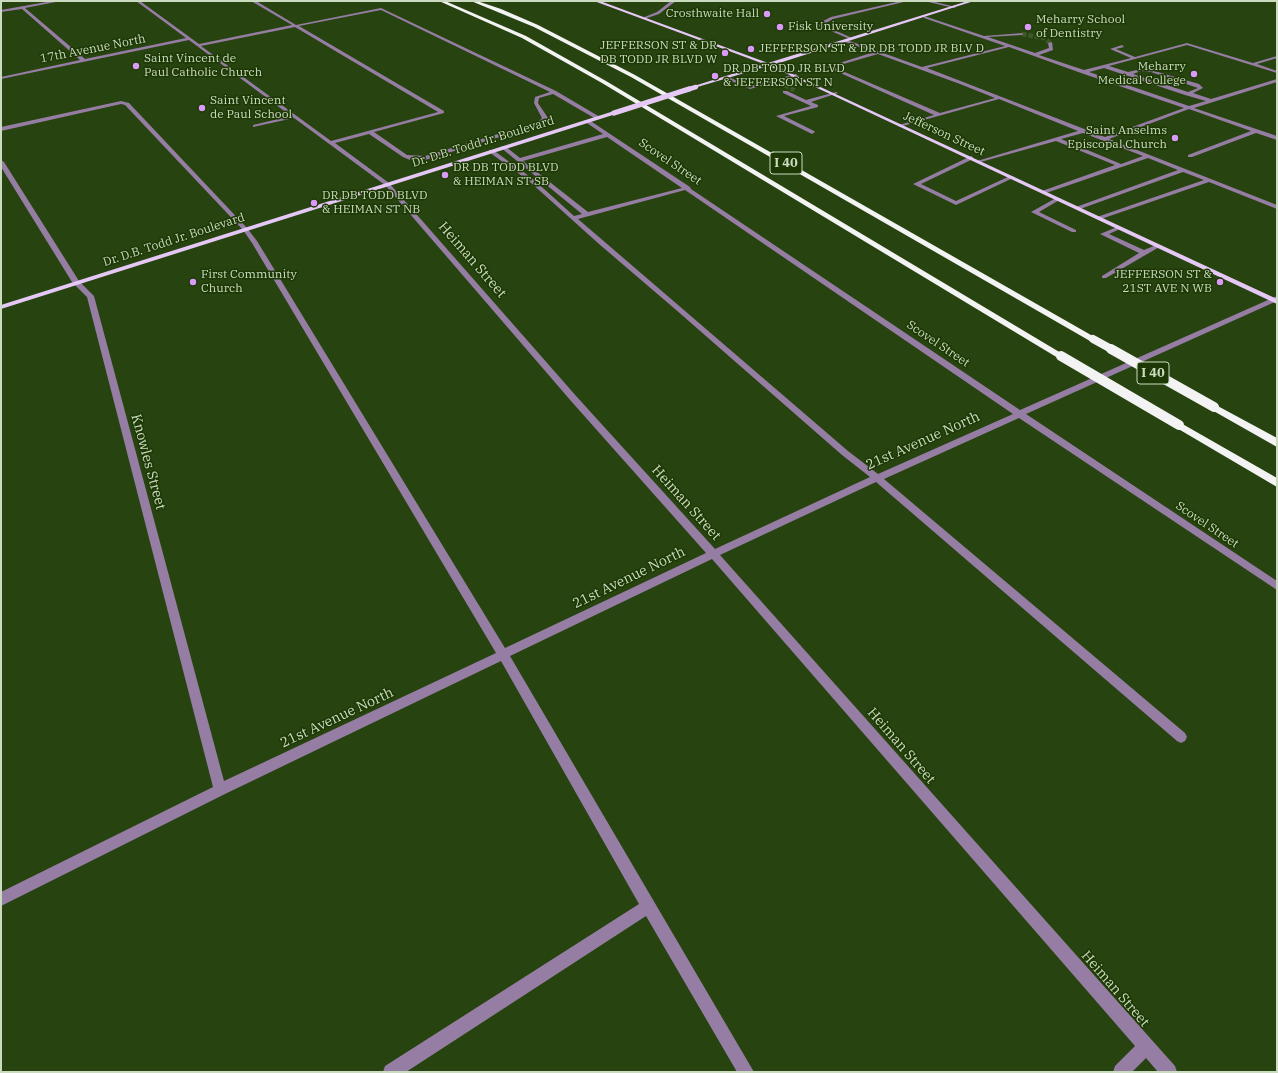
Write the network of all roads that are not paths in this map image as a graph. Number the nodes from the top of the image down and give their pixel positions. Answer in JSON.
{"nodes":[{"id":1,"x":59,"y":1,"type":"edge"},
{"id":2,"x":138,"y":1,"type":"edge"},
{"id":3,"x":253,"y":1,"type":"edge"},
{"id":4,"x":434,"y":1,"type":"edge"},
{"id":5,"x":441,"y":1,"type":"edge"},
{"id":6,"x":473,"y":1,"type":"edge"},
{"id":7,"x":596,"y":1,"type":"edge"},
{"id":8,"x":674,"y":1,"type":"edge"},
{"id":9,"x":906,"y":1,"type":"edge"},
{"id":10,"x":926,"y":1,"type":"edge"},
{"id":11,"x":972,"y":1,"type":"edge"},
{"id":12,"x":453,"y":5,"type":"junction"},
{"id":13,"x":22,"y":7,"type":"junction"},
{"id":14,"x":954,"y":7,"type":"junction"},
{"id":15,"x":1,"y":11,"type":"edge"},
{"id":16,"x":925,"y":17,"type":"junction"},
{"id":17,"x":644,"y":18,"type":"junction"},
{"id":18,"x":294,"y":26,"type":"junction"},
{"id":19,"x":1022,"y":34,"type":"tunnel mouth"},
{"id":20,"x":981,"y":36,"type":"junction"},
{"id":21,"x":849,"y":40,"type":"junction"},
{"id":22,"x":194,"y":42,"type":"junction"},
{"id":23,"x":1050,"y":43,"type":"dead end"},
{"id":24,"x":1009,"y":46,"type":"junction"},
{"id":25,"x":1122,"y":46,"type":"dead end"},
{"id":26,"x":879,"y":52,"type":"junction"},
{"id":27,"x":1035,"y":55,"type":"junction"},
{"id":28,"x":1277,"y":57,"type":"edge"},
{"id":29,"x":1135,"y":58,"type":"junction"},
{"id":30,"x":84,"y":61,"type":"junction"},
{"id":31,"x":770,"y":64,"type":"junction"},
{"id":32,"x":1254,"y":64,"type":"junction"},
{"id":33,"x":1104,"y":66,"type":"junction"},
{"id":34,"x":923,"y":68,"type":"junction"},
{"id":35,"x":1083,"y":72,"type":"junction"},
{"id":36,"x":1277,"y":72,"type":"edge"},
{"id":37,"x":1127,"y":74,"type":"junction"},
{"id":38,"x":796,"y":75,"type":"junction"},
{"id":39,"x":1,"y":78,"type":"edge"},
{"id":40,"x":726,"y":78,"type":"junction"},
{"id":41,"x":1277,"y":80,"type":"edge"},
{"id":42,"x":774,"y":81,"type":"junction"},
{"id":43,"x":766,"y":83,"type":"junction"},
{"id":44,"x":785,"y":86,"type":"tunnel mouth"},
{"id":45,"x":776,"y":88,"type":"tunnel mouth"},
{"id":46,"x":794,"y":90,"type":"dead end"},
{"id":47,"x":554,"y":92,"type":"junction"},
{"id":48,"x":785,"y":92,"type":"tunnel mouth"},
{"id":49,"x":836,"y":94,"type":"junction"},
{"id":50,"x":1187,"y":94,"type":"junction"},
{"id":51,"x":794,"y":96,"type":"junction"},
{"id":52,"x":999,"y":98,"type":"junction"},
{"id":53,"x":1211,"y":101,"type":"junction"},
{"id":54,"x":806,"y":102,"type":"junction"},
{"id":55,"x":1188,"y":108,"type":"junction"},
{"id":56,"x":938,"y":115,"type":"junction"},
{"id":57,"x":296,"y":116,"type":"junction"},
{"id":58,"x":598,"y":118,"type":"junction"},
{"id":59,"x":587,"y":121,"type":"junction"},
{"id":60,"x":255,"y":126,"type":"dead end"},
{"id":61,"x":902,"y":126,"type":"junction"},
{"id":62,"x":1,"y":129,"type":"edge"},
{"id":63,"x":1083,"y":131,"type":"junction"},
{"id":64,"x":1255,"y":131,"type":"junction"},
{"id":65,"x":370,"y":132,"type":"junction"},
{"id":66,"x":812,"y":132,"type":"dead end"},
{"id":67,"x":608,"y":135,"type":"junction"},
{"id":68,"x":1277,"y":138,"type":"edge"},
{"id":69,"x":1056,"y":139,"type":"junction"},
{"id":70,"x":1105,"y":139,"type":"junction"},
{"id":71,"x":332,"y":142,"type":"junction"},
{"id":72,"x":503,"y":147,"type":"junction"},
{"id":73,"x":491,"y":151,"type":"junction"},
{"id":74,"x":1148,"y":156,"type":"junction"},
{"id":75,"x":1190,"y":156,"type":"dead end"},
{"id":76,"x":971,"y":158,"type":"junction"},
{"id":77,"x":519,"y":160,"type":"junction"},
{"id":78,"x":1,"y":162,"type":"edge"},
{"id":79,"x":979,"y":162,"type":"junction"},
{"id":80,"x":1119,"y":165,"type":"junction"},
{"id":81,"x":1184,"y":170,"type":"junction"},
{"id":82,"x":1012,"y":177,"type":"junction"},
{"id":83,"x":1210,"y":180,"type":"junction"},
{"id":84,"x":386,"y":184,"type":"junction"},
{"id":85,"x":688,"y":188,"type":"junction"},
{"id":86,"x":1044,"y":192,"type":"junction"},
{"id":87,"x":1058,"y":199,"type":"junction"},
{"id":88,"x":1277,"y":207,"type":"edge"},
{"id":89,"x":1078,"y":208,"type":"junction"},
{"id":90,"x":586,"y":214,"type":"junction"},
{"id":91,"x":573,"y":218,"type":"junction"},
{"id":92,"x":1099,"y":218,"type":"junction"},
{"id":93,"x":1119,"y":228,"type":"junction"},
{"id":94,"x":245,"y":229,"type":"junction"},
{"id":95,"x":1074,"y":231,"type":"dead end"},
{"id":96,"x":1158,"y":246,"type":"junction"},
{"id":97,"x":1144,"y":253,"type":"junction"},
{"id":98,"x":1104,"y":277,"type":"dead end"},
{"id":99,"x":76,"y":282,"type":"junction"},
{"id":100,"x":1276,"y":300,"type":"edge"},
{"id":101,"x":1,"y":307,"type":"edge"},
{"id":102,"x":1019,"y":414,"type":"junction"},
{"id":103,"x":1277,"y":443,"type":"edge"},
{"id":104,"x":877,"y":478,"type":"junction"},
{"id":105,"x":1277,"y":483,"type":"edge"},
{"id":106,"x":713,"y":554,"type":"junction"},
{"id":107,"x":1277,"y":586,"type":"edge"},
{"id":108,"x":504,"y":655,"type":"junction"},
{"id":109,"x":1181,"y":737,"type":"dead end"},
{"id":110,"x":220,"y":790,"type":"junction"},
{"id":111,"x":1,"y":900,"type":"edge"},
{"id":112,"x":648,"y":906,"type":"junction"},
{"id":113,"x":1146,"y":1046,"type":"junction"},
{"id":114,"x":391,"y":1072,"type":"edge"},
{"id":115,"x":746,"y":1072,"type":"edge"},
{"id":116,"x":1122,"y":1072,"type":"edge"},
{"id":117,"x":1169,"y":1072,"type":"edge"}],
"edges":[{"from":1,"to":13,"type":"street"},
{"from":2,"to":22,"type":"street","name":"Heiman Street"},
{"from":3,"to":18,"type":"street"},
{"from":4,"to":12,"type":"highway","number":"I 40"},
{"from":5,"to":12,"type":"highway"},
{"from":6,"to":103,"type":"highway","number":"I 40","bridge":true},
{"from":7,"to":17,"type":"main road","name":"Jefferson Street"},
{"from":8,"to":17,"type":"street"},
{"from":9,"to":21,"type":"street"},
{"from":10,"to":14,"type":"street"},
{"from":11,"to":14,"type":"main road","name":"Dr. D.B. Todd Jr. Boulevard"},
{"from":12,"to":105,"type":"highway","number":"I 40","bridge":true},
{"from":13,"to":15,"type":"street"},
{"from":13,"to":30,"type":"street"},
{"from":14,"to":16,"type":"main road","name":"Dr. D.B. Todd Jr. Boulevard"},
{"from":16,"to":20,"type":"street"},
{"from":16,"to":21,"type":"main road","name":"Dr. D.B. Todd Jr. Boulevard"},
{"from":17,"to":31,"type":"main road","name":"Jefferson Street"},
{"from":18,"to":22,"type":"street","name":"17th Avenue North"},
{"from":18,"to":47,"type":"street","name":"17th Avenue North"},
{"from":18,"to":65,"type":"street"},
{"from":19,"to":20,"type":"street"},
{"from":20,"to":24,"type":"street"},
{"from":21,"to":26,"type":"street"},
{"from":21,"to":31,"type":"main road","name":"Dr. D.B. Todd Jr. Boulevard"},
{"from":22,"to":30,"type":"street","name":"17th Avenue North"},
{"from":22,"to":57,"type":"street","name":"Heiman Street"},
{"from":23,"to":27,"type":"street"},
{"from":24,"to":27,"type":"street"},
{"from":24,"to":34,"type":"street"},
{"from":25,"to":29,"type":"street"},
{"from":26,"to":34,"type":"street"},
{"from":26,"to":56,"type":"street"},
{"from":27,"to":35,"type":"street"},
{"from":28,"to":32,"type":"street"},
{"from":29,"to":32,"type":"street"},
{"from":29,"to":33,"type":"street"},
{"from":30,"to":39,"type":"street","name":"17th Avenue North"},
{"from":31,"to":38,"type":"main road","name":"Jefferson Street"},
{"from":31,"to":40,"type":"main road","name":"Dr. D.B. Todd Jr. Boulevard"},
{"from":32,"to":36,"type":"street"},
{"from":33,"to":35,"type":"street"},
{"from":33,"to":37,"type":"street"},
{"from":34,"to":52,"type":"street"},
{"from":35,"to":55,"type":"street"},
{"from":37,"to":50,"type":"street"},
{"from":37,"to":50,"type":"street"},
{"from":38,"to":42,"type":"street"},
{"from":38,"to":49,"type":"main road","name":"Jefferson Street"},
{"from":40,"to":43,"type":"street"},
{"from":40,"to":58,"type":"main road","name":"Dr. D.B. Todd Jr. Boulevard","bridge":true},
{"from":41,"to":53,"type":"street"},
{"from":42,"to":43,"type":"street"},
{"from":42,"to":44,"type":"street"},
{"from":43,"to":45,"type":"street"},
{"from":46,"to":51,"type":"street"},
{"from":47,"to":58,"type":"street"},
{"from":47,"to":65,"type":"street"},
{"from":48,"to":51,"type":"street"},
{"from":49,"to":54,"type":"street"},
{"from":49,"to":61,"type":"main road","name":"Jefferson Street"},
{"from":50,"to":53,"type":"street"},
{"from":51,"to":54,"type":"street"},
{"from":52,"to":56,"type":"street"},
{"from":52,"to":63,"type":"street"},
{"from":53,"to":55,"type":"street"},
{"from":54,"to":66,"type":"street"},
{"from":55,"to":64,"type":"street"},
{"from":55,"to":70,"type":"street"},
{"from":56,"to":61,"type":"street"},
{"from":57,"to":60,"type":"street"},
{"from":57,"to":71,"type":"street","name":"Heiman Street"},
{"from":58,"to":59,"type":"main road","name":"Dr. D.B. Todd Jr. Boulevard"},
{"from":59,"to":67,"type":"street","name":"Scovel Street"},
{"from":59,"to":72,"type":"main road","name":"Dr. D.B. Todd Jr. Boulevard"},
{"from":61,"to":76,"type":"main road","name":"Jefferson Street"},
{"from":62,"to":94,"type":"street"},
{"from":63,"to":69,"type":"street"},
{"from":63,"to":70,"type":"street"},
{"from":64,"to":68,"type":"street"},
{"from":64,"to":75,"type":"street"},
{"from":65,"to":71,"type":"street"},
{"from":67,"to":77,"type":"street"},
{"from":67,"to":85,"type":"street","name":"Scovel Street"},
{"from":69,"to":79,"type":"street"},
{"from":69,"to":80,"type":"street"},
{"from":70,"to":74,"type":"street"},
{"from":71,"to":84,"type":"street","name":"Heiman Street"},
{"from":72,"to":73,"type":"main road","name":"Dr. D.B. Todd Jr. Boulevard"},
{"from":72,"to":77,"type":"street"},
{"from":73,"to":84,"type":"main road","name":"Dr. D.B. Todd Jr. Boulevard"},
{"from":73,"to":91,"type":"street"},
{"from":74,"to":80,"type":"street"},
{"from":74,"to":81,"type":"street"},
{"from":76,"to":79,"type":"main road","name":"Jefferson Street"},
{"from":76,"to":82,"type":"street"},
{"from":77,"to":90,"type":"street"},
{"from":78,"to":99,"type":"street","name":"Knowles Street"},
{"from":79,"to":82,"type":"main road","name":"Jefferson Street"},
{"from":80,"to":86,"type":"street"},
{"from":81,"to":83,"type":"street"},
{"from":81,"to":89,"type":"street"},
{"from":82,"to":86,"type":"main road","name":"Jefferson Street"},
{"from":83,"to":88,"type":"street"},
{"from":83,"to":92,"type":"street"},
{"from":84,"to":94,"type":"main road","name":"Dr. D.B. Todd Jr. Boulevard"},
{"from":84,"to":106,"type":"street","name":"Heiman Street"},
{"from":85,"to":90,"type":"street"},
{"from":85,"to":102,"type":"street","name":"Scovel Street"},
{"from":86,"to":87,"type":"main road","name":"Jefferson Street"},
{"from":87,"to":89,"type":"main road","name":"Jefferson Street"},
{"from":87,"to":95,"type":"street"},
{"from":89,"to":92,"type":"main road","name":"Jefferson Street"},
{"from":90,"to":91,"type":"street"},
{"from":91,"to":104,"type":"street"},
{"from":92,"to":93,"type":"main road","name":"Jefferson Street"},
{"from":93,"to":96,"type":"main road","name":"Jefferson Street"},
{"from":93,"to":97,"type":"street"},
{"from":94,"to":99,"type":"main road","name":"Dr. D.B. Todd Jr. Boulevard"},
{"from":94,"to":108,"type":"street"},
{"from":96,"to":97,"type":"street"},
{"from":96,"to":100,"type":"main road","name":"Jefferson Street"},
{"from":97,"to":98,"type":"street"},
{"from":99,"to":101,"type":"main road","name":"Dr. D.B. Todd Jr. Boulevard"},
{"from":99,"to":110,"type":"street","name":"Knowles Street"},
{"from":100,"to":102,"type":"street","name":"21st Avenue North"},
{"from":102,"to":104,"type":"street","name":"21st Avenue North"},
{"from":102,"to":107,"type":"street","name":"Scovel Street"},
{"from":104,"to":106,"type":"street","name":"21st Avenue North"},
{"from":104,"to":109,"type":"street"},
{"from":106,"to":108,"type":"street","name":"21st Avenue North"},
{"from":106,"to":113,"type":"street","name":"Heiman Street"},
{"from":108,"to":110,"type":"street","name":"21st Avenue North"},
{"from":108,"to":112,"type":"street"},
{"from":110,"to":111,"type":"street","name":"21st Avenue North"},
{"from":112,"to":114,"type":"street"},
{"from":112,"to":115,"type":"street"},
{"from":113,"to":116,"type":"street"},
{"from":113,"to":117,"type":"street","name":"Heiman Street"}]}
